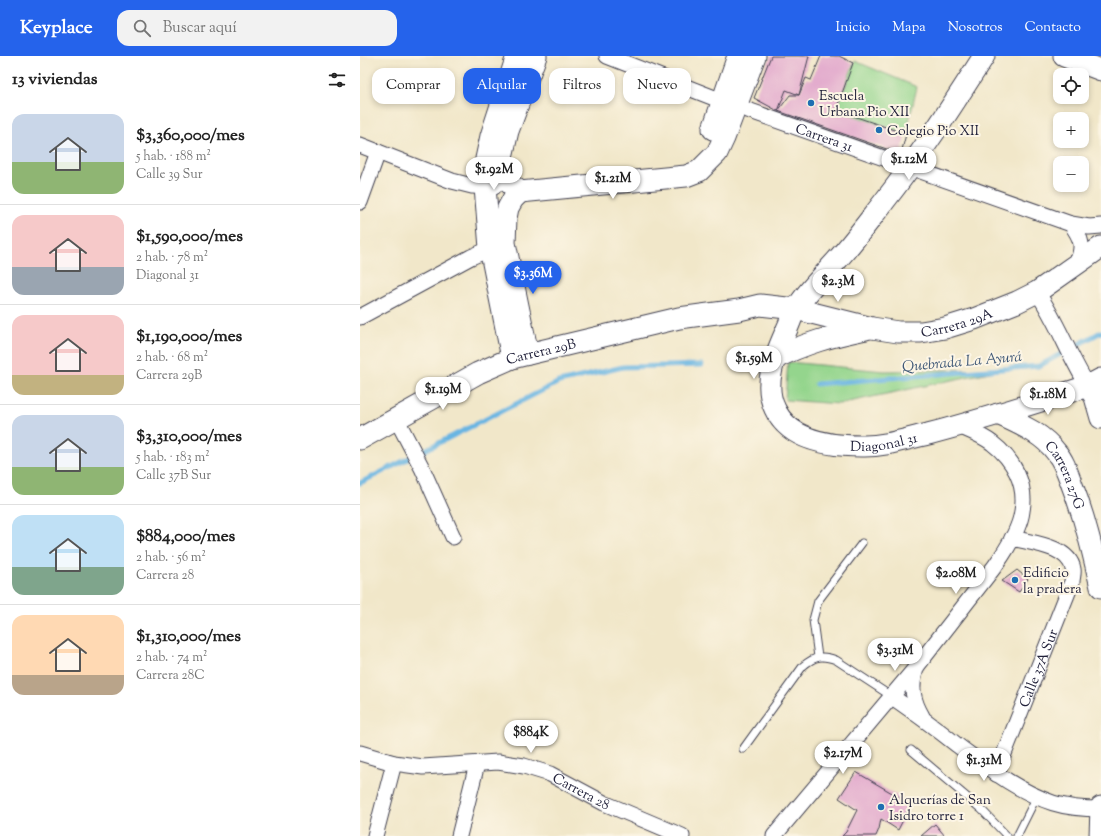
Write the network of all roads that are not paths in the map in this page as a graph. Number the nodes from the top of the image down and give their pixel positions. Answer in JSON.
{"nodes":[{"id":1,"x":517,"y":56,"type":"edge"},
{"id":2,"x":536,"y":56,"type":"edge"},
{"id":3,"x":607,"y":56,"type":"edge"},
{"id":4,"x":738,"y":56,"type":"edge"},
{"id":5,"x":755,"y":56,"type":"edge"},
{"id":6,"x":984,"y":56,"type":"edge"},
{"id":7,"x":1064,"y":56,"type":"edge"},
{"id":8,"x":1101,"y":70,"type":"edge"},
{"id":9,"x":729,"y":103,"type":"junction"},
{"id":10,"x":360,"y":145,"type":"edge"},
{"id":11,"x":378,"y":152,"type":"junction"},
{"id":12,"x":500,"y":165,"type":"junction"},
{"id":13,"x":911,"y":167,"type":"junction"},
{"id":14,"x":490,"y":187,"type":"junction"},
{"id":15,"x":520,"y":192,"type":"junction"},
{"id":16,"x":360,"y":202,"type":"edge"},
{"id":17,"x":1071,"y":224,"type":"junction"},
{"id":18,"x":1101,"y":226,"type":"edge"},
{"id":19,"x":497,"y":246,"type":"junction"},
{"id":20,"x":1101,"y":247,"type":"edge"},
{"id":21,"x":840,"y":257,"type":"junction"},
{"id":22,"x":1077,"y":264,"type":"junction"},
{"id":23,"x":1041,"y":298,"type":"junction"},
{"id":24,"x":760,"y":305,"type":"junction"},
{"id":25,"x":796,"y":309,"type":"junction"},
{"id":26,"x":739,"y":310,"type":"junction"},
{"id":27,"x":360,"y":317,"type":"edge"},
{"id":28,"x":872,"y":328,"type":"junction"},
{"id":29,"x":785,"y":334,"type":"junction"},
{"id":30,"x":520,"y":356,"type":"junction"},
{"id":31,"x":774,"y":359,"type":"junction"},
{"id":32,"x":1101,"y":364,"type":"edge"},
{"id":33,"x":1094,"y":383,"type":"edge"},
{"id":34,"x":998,"y":414,"type":"junction"},
{"id":35,"x":1101,"y":414,"type":"edge"},
{"id":36,"x":400,"y":425,"type":"junction"},
{"id":37,"x":959,"y":426,"type":"junction"},
{"id":38,"x":360,"y":439,"type":"edge"},
{"id":39,"x":453,"y":537,"type":"dead end"},
{"id":40,"x":1012,"y":538,"type":"junction"},
{"id":41,"x":862,"y":543,"type":"dead end"},
{"id":42,"x":1101,"y":587,"type":"edge"},
{"id":43,"x":818,"y":657,"type":"junction"},
{"id":44,"x":918,"y":665,"type":"junction"},
{"id":45,"x":891,"y":696,"type":"junction"},
{"id":46,"x":924,"y":719,"type":"junction"},
{"id":47,"x":743,"y":750,"type":"dead end"},
{"id":48,"x":911,"y":750,"type":"dead end"},
{"id":49,"x":363,"y":757,"type":"edge"},
{"id":50,"x":394,"y":763,"type":"junction"},
{"id":51,"x":477,"y":764,"type":"junction"},
{"id":52,"x":996,"y":774,"type":"junction"},
{"id":53,"x":1037,"y":796,"type":"junction"},
{"id":54,"x":1101,"y":809,"type":"edge"},
{"id":55,"x":672,"y":834,"type":"edge"},
{"id":56,"x":375,"y":836,"type":"edge"},
{"id":57,"x":459,"y":836,"type":"edge"},
{"id":58,"x":774,"y":836,"type":"edge"},
{"id":59,"x":1008,"y":836,"type":"edge"},
{"id":60,"x":1017,"y":836,"type":"edge"},
{"id":61,"x":1100,"y":836,"type":"edge"}],
"edges":[{"from":1,"to":14,"type":"street"},
{"from":2,"to":12,"type":"street"},
{"from":3,"to":9,"type":"street","name":"Carrera 31"},
{"from":4,"to":9,"type":"street"},
{"from":5,"to":9,"type":"street"},
{"from":6,"to":13,"type":"street"},
{"from":7,"to":8,"type":"street"},
{"from":9,"to":13,"type":"street","name":"Carrera 31"},
{"from":9,"to":15,"type":"street"},
{"from":10,"to":11,"type":"street"},
{"from":11,"to":14,"type":"street"},
{"from":11,"to":16,"type":"street"},
{"from":12,"to":14,"type":"street"},
{"from":12,"to":15,"type":"street"},
{"from":13,"to":17,"type":"street","name":"Carrera 31"},
{"from":13,"to":21,"type":"street"},
{"from":14,"to":19,"type":"street"},
{"from":15,"to":19,"type":"street"},
{"from":17,"to":18,"type":"street","name":"Carrera 31"},
{"from":17,"to":22,"type":"street"},
{"from":19,"to":27,"type":"street"},
{"from":19,"to":30,"type":"street"},
{"from":20,"to":22,"type":"street","name":"Carrera 29A"},
{"from":21,"to":24,"type":"street"},
{"from":21,"to":25,"type":"street","name":"Diagonal 31"},
{"from":22,"to":23,"type":"street","name":"Carrera 29A"},
{"from":23,"to":28,"type":"street","name":"Carrera 29A"},
{"from":23,"to":33,"type":"street"},
{"from":24,"to":25,"type":"street","name":"Carrera 29B"},
{"from":24,"to":26,"type":"street","name":"Carrera 29B"},
{"from":25,"to":28,"type":"street","name":"Carrera 29A"},
{"from":25,"to":29,"type":"street","name":"Diagonal 31"},
{"from":26,"to":29,"type":"street","name":"Carrera 29B"},
{"from":26,"to":30,"type":"street","name":"Carrera 29B"},
{"from":28,"to":31,"type":"street"},
{"from":29,"to":31,"type":"street","name":"Diagonal 31"},
{"from":30,"to":36,"type":"street","name":"Carrera 29B"},
{"from":31,"to":37,"type":"street","name":"Diagonal 31"},
{"from":32,"to":33,"type":"street"},
{"from":33,"to":34,"type":"street","name":"Diagonal 31"},
{"from":33,"to":35,"type":"street"},
{"from":34,"to":37,"type":"street","name":"Diagonal 31"},
{"from":34,"to":42,"type":"street","name":"Carrera 27G"},
{"from":36,"to":38,"type":"street","name":"Carrera 29B"},
{"from":36,"to":39,"type":"street"},
{"from":37,"to":40,"type":"street"},
{"from":40,"to":44,"type":"street"},
{"from":40,"to":52,"type":"street","name":"Calle 37A Sur"},
{"from":41,"to":43,"type":"lane"},
{"from":43,"to":45,"type":"lane"},
{"from":43,"to":47,"type":"lane"},
{"from":44,"to":45,"type":"street"},
{"from":44,"to":46,"type":"street"},
{"from":45,"to":46,"type":"street"},
{"from":45,"to":58,"type":"street"},
{"from":46,"to":52,"type":"street"},
{"from":48,"to":59,"type":"lane"},
{"from":49,"to":50,"type":"street","name":"Carrera 28"},
{"from":50,"to":51,"type":"street","name":"Carrera 28"},
{"from":50,"to":56,"type":"street"},
{"from":51,"to":55,"type":"street","name":"Carrera 28"},
{"from":51,"to":57,"type":"street"},
{"from":52,"to":53,"type":"street"},
{"from":53,"to":54,"type":"street"},
{"from":53,"to":60,"type":"lane"},
{"from":54,"to":61,"type":"street"}]}
